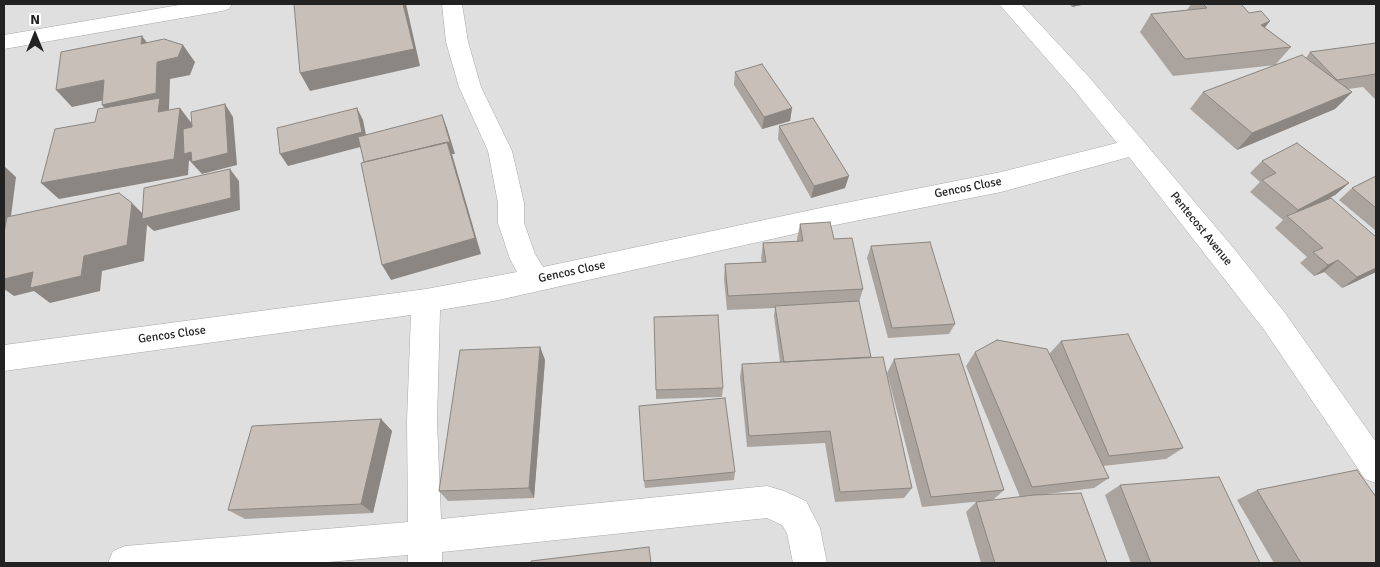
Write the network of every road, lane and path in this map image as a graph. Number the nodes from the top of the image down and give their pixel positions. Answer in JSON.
{"nodes":[{"id":1,"x":222,"y":4,"type":"edge"},
{"id":2,"x":452,"y":4,"type":"edge"},
{"id":3,"x":1009,"y":4,"type":"edge"},
{"id":4,"x":4,"y":42,"type":"edge"},
{"id":5,"x":1134,"y":147,"type":"junction"},
{"id":6,"x":537,"y":280,"type":"junction"},
{"id":7,"x":426,"y":301,"type":"junction"},
{"id":8,"x":4,"y":358,"type":"edge"},
{"id":9,"x":1376,"y":468,"type":"edge"},
{"id":10,"x":425,"y":550,"type":"edge"},
{"id":11,"x":125,"y":563,"type":"edge"},
{"id":12,"x":810,"y":563,"type":"edge"}],
"edges":[{"from":1,"to":4,"type":"street"},
{"from":2,"to":6,"type":"street"},
{"from":3,"to":5,"type":"street","name":"Pentecost Avenue"},
{"from":5,"to":6,"type":"street","name":"Gencos Close"},
{"from":5,"to":9,"type":"street","name":"Pentecost Avenue"},
{"from":6,"to":7,"type":"street","name":"Gencos Close"},
{"from":7,"to":8,"type":"street","name":"Gencos Close"},
{"from":7,"to":10,"type":"street"},
{"from":10,"to":11,"type":"street"},
{"from":10,"to":12,"type":"street"}]}
